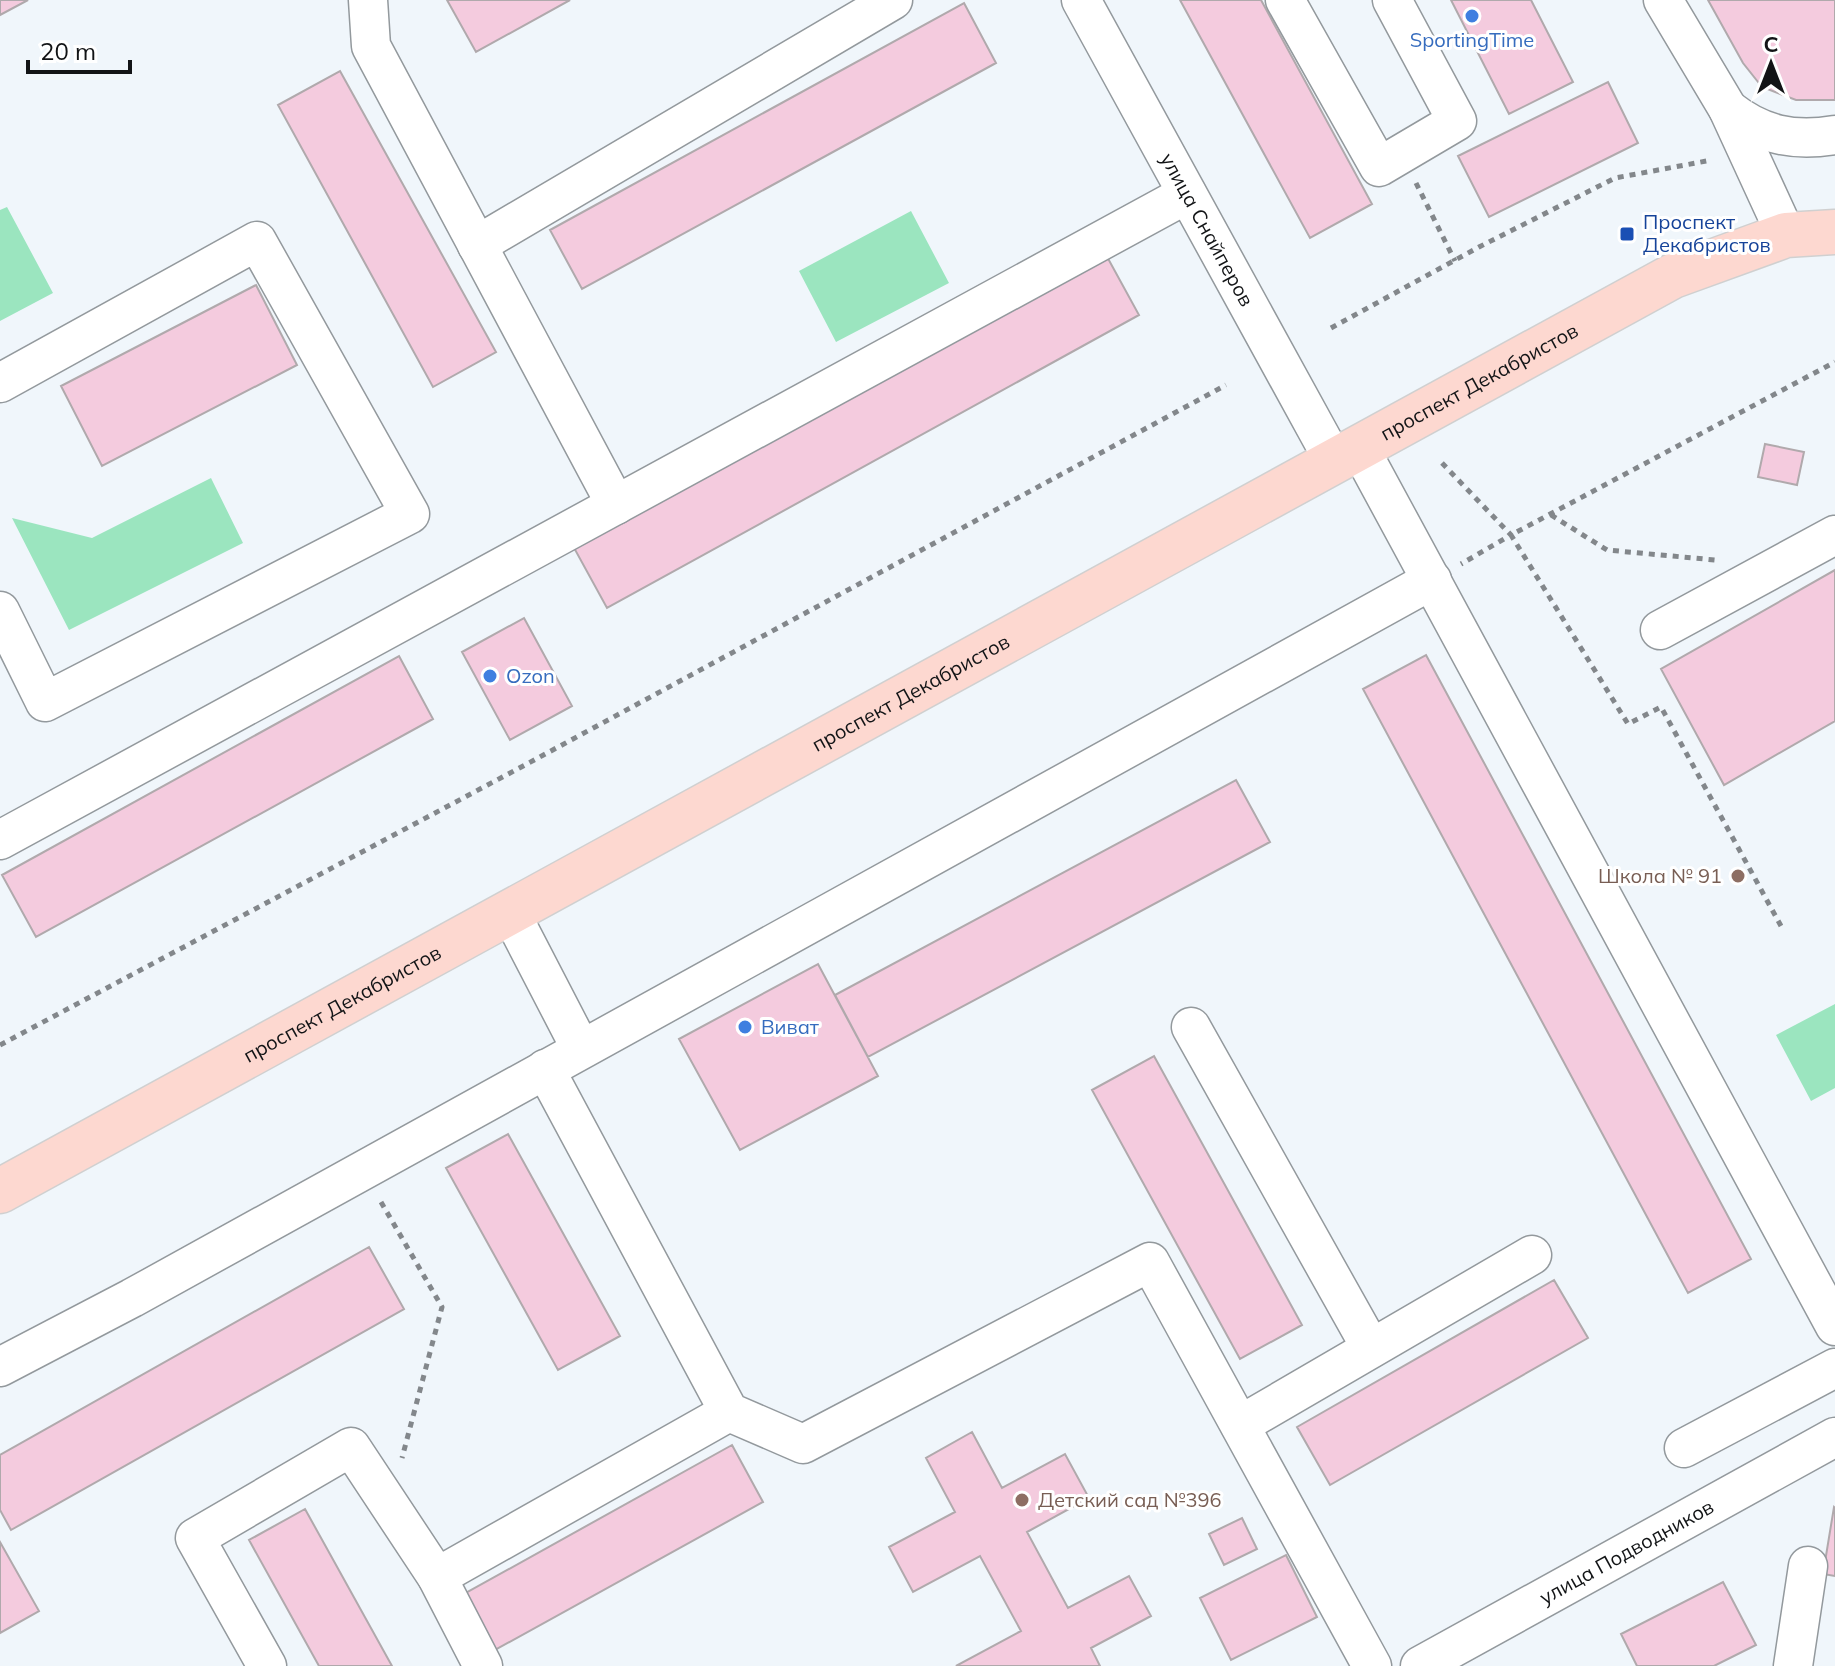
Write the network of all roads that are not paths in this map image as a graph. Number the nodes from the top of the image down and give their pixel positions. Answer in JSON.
{"nodes":[{"id":1,"x":368,"y":0,"type":"edge"},
{"id":2,"x":893,"y":0,"type":"edge"},
{"id":3,"x":1081,"y":0,"type":"edge"},
{"id":4,"x":1285,"y":0,"type":"edge"},
{"id":5,"x":1392,"y":0,"type":"edge"},
{"id":6,"x":1663,"y":0,"type":"edge"},
{"id":7,"x":1728,"y":109,"type":"junction"},
{"id":8,"x":1835,"y":135,"type":"edge"},
{"id":9,"x":1187,"y":194,"type":"junction"},
{"id":10,"x":1835,"y":232,"type":"edge"},
{"id":11,"x":1786,"y":235,"type":"junction"},
{"id":12,"x":477,"y":245,"type":"junction"},
{"id":13,"x":0,"y":383,"type":"edge"},
{"id":14,"x":1347,"y":454,"type":"junction"},
{"id":15,"x":616,"y":505,"type":"junction"},
{"id":16,"x":1835,"y":535,"type":"edge"},
{"id":17,"x":1432,"y":580,"type":"junction"},
{"id":18,"x":0,"y":611,"type":"edge"},
{"id":19,"x":1660,"y":630,"type":"dead end"},
{"id":20,"x":0,"y":840,"type":"edge"},
{"id":21,"x":510,"y":912,"type":"junction"},
{"id":22,"x":1191,"y":1027,"type":"dead end"},
{"id":23,"x":581,"y":1049,"type":"junction"},
{"id":24,"x":545,"y":1069,"type":"junction"},
{"id":25,"x":2,"y":1186,"type":"edge"},
{"id":26,"x":1532,"y":1255,"type":"dead end"},
{"id":27,"x":1835,"y":1326,"type":"edge"},
{"id":28,"x":1371,"y":1348,"type":"junction"},
{"id":29,"x":0,"y":1367,"type":"edge"},
{"id":30,"x":1835,"y":1368,"type":"edge"},
{"id":31,"x":729,"y":1412,"type":"junction"},
{"id":32,"x":1240,"y":1425,"type":"junction"},
{"id":33,"x":1835,"y":1437,"type":"edge"},
{"id":34,"x":1684,"y":1448,"type":"dead end"},
{"id":35,"x":1808,"y":1566,"type":"dead end"},
{"id":36,"x":437,"y":1577,"type":"junction"},
{"id":37,"x":267,"y":1666,"type":"edge"},
{"id":38,"x":483,"y":1666,"type":"edge"},
{"id":39,"x":1372,"y":1666,"type":"edge"},
{"id":40,"x":1420,"y":1666,"type":"edge"},
{"id":41,"x":1793,"y":1666,"type":"edge"}],
"edges":[{"from":1,"to":12,"type":"street"},
{"from":2,"to":12,"type":"street"},
{"from":3,"to":9,"type":"street","name":"улица Снайперов"},
{"from":4,"to":5,"type":"street"},
{"from":6,"to":7,"type":"street"},
{"from":7,"to":8,"type":"street"},
{"from":7,"to":11,"type":"street"},
{"from":9,"to":14,"type":"street","name":"улица Снайперов"},
{"from":9,"to":15,"type":"street"},
{"from":10,"to":11,"type":"main road","name":"проспект Декабристов"},
{"from":11,"to":14,"type":"main road","name":"проспект Декабристов"},
{"from":12,"to":15,"type":"street"},
{"from":13,"to":18,"type":"street"},
{"from":14,"to":17,"type":"street","name":"улица Снайперов"},
{"from":14,"to":21,"type":"main road","name":"проспект Декабристов"},
{"from":15,"to":20,"type":"street"},
{"from":16,"to":19,"type":"street"},
{"from":17,"to":23,"type":"street"},
{"from":17,"to":27,"type":"street","name":"улица Снайперов"},
{"from":21,"to":23,"type":"street"},
{"from":21,"to":25,"type":"main road","name":"проспект Декабристов"},
{"from":22,"to":28,"type":"street"},
{"from":23,"to":24,"type":"street"},
{"from":24,"to":29,"type":"street"},
{"from":24,"to":31,"type":"street"},
{"from":26,"to":28,"type":"street"},
{"from":28,"to":32,"type":"street"},
{"from":30,"to":34,"type":"street"},
{"from":31,"to":32,"type":"street"},
{"from":31,"to":36,"type":"street"},
{"from":32,"to":39,"type":"street"},
{"from":33,"to":40,"type":"street","name":"улица Подводников"},
{"from":35,"to":41,"type":"street"},
{"from":36,"to":37,"type":"street"},
{"from":36,"to":38,"type":"street"}]}
